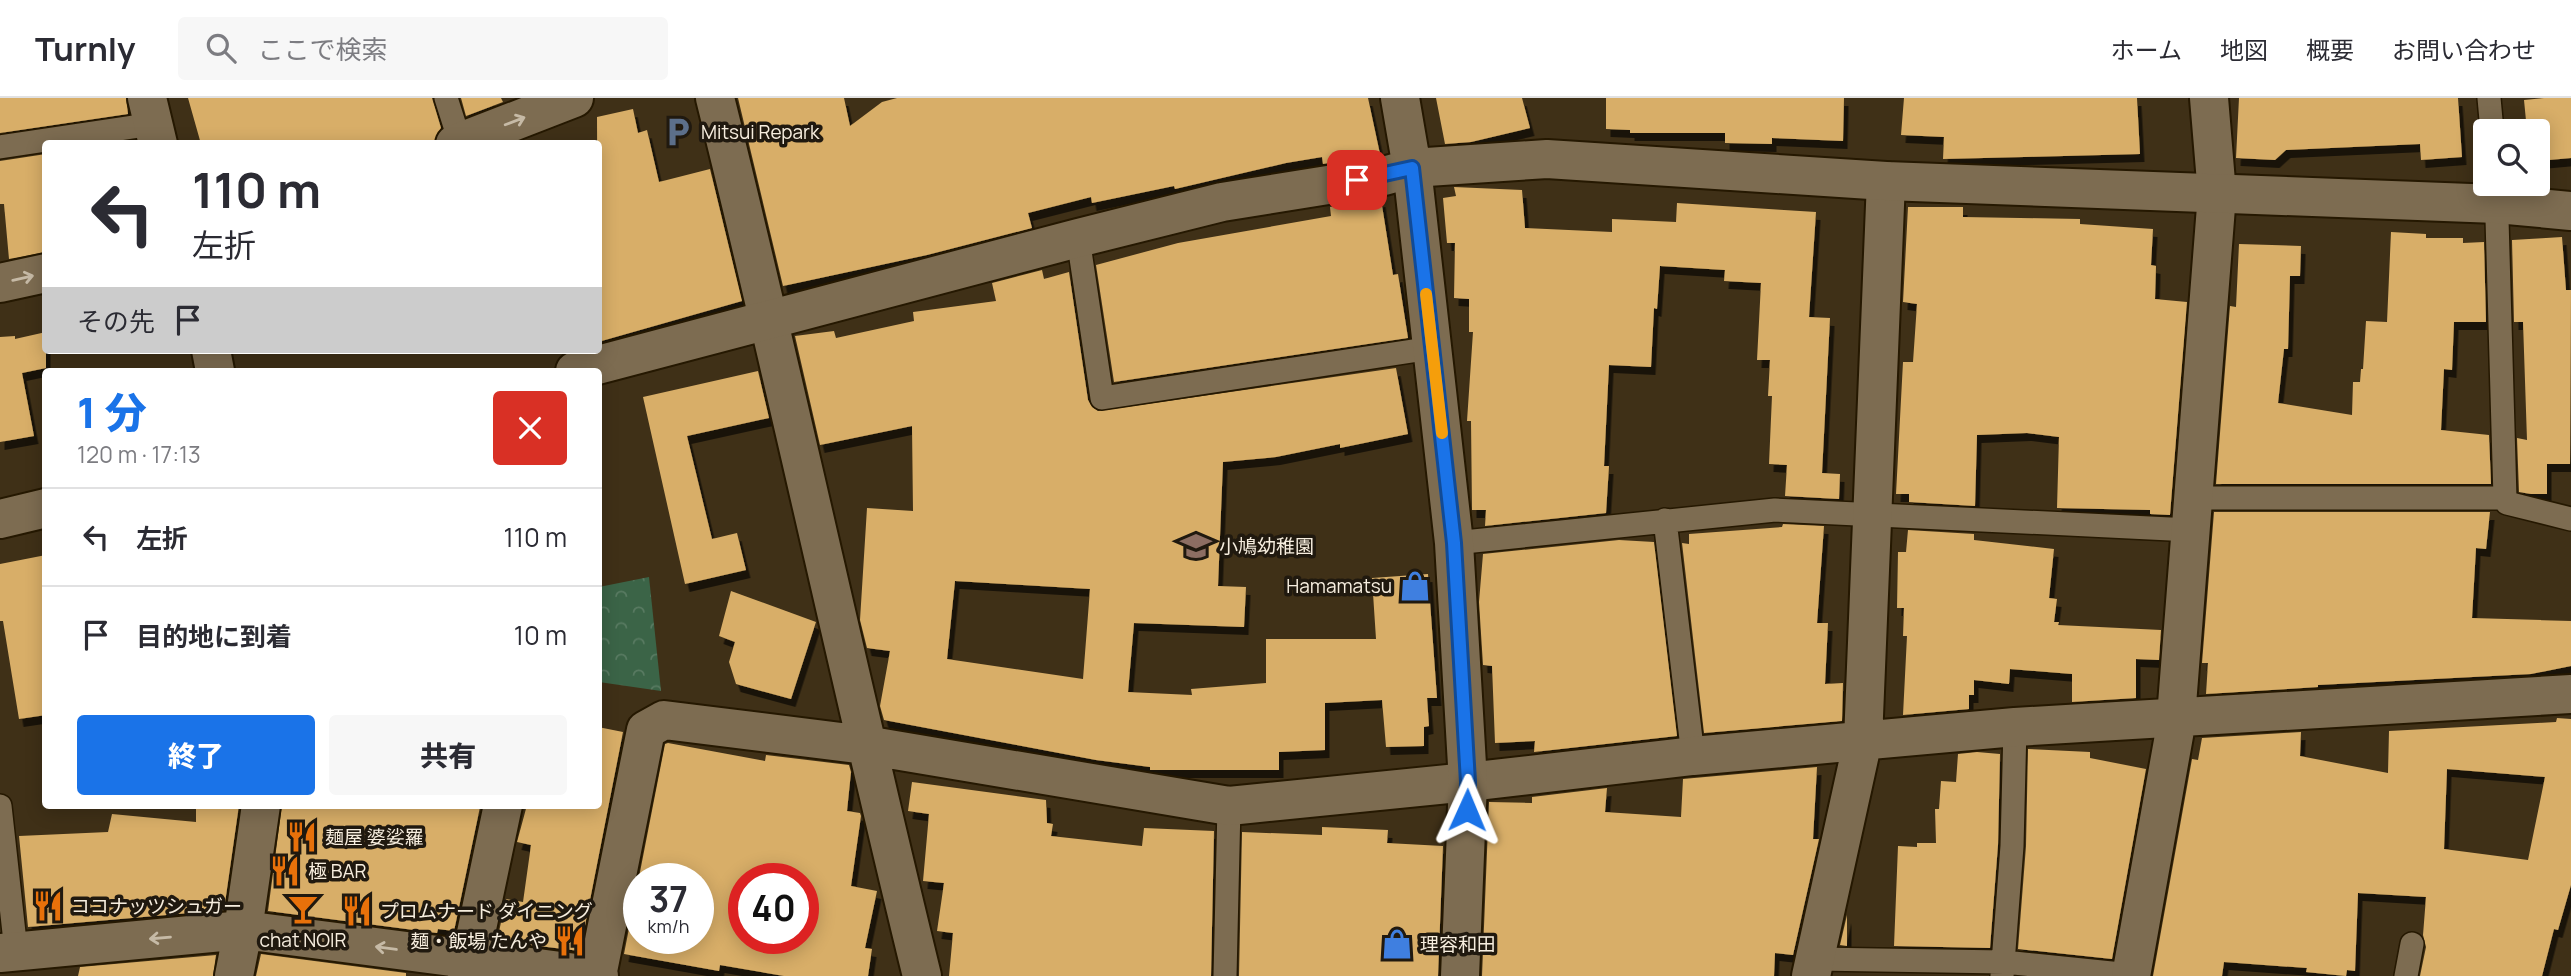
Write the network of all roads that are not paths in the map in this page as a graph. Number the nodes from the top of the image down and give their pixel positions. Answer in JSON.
{"nodes":[{"id":1,"x":446,"y":98,"type":"edge"},
{"id":2,"x":574,"y":98,"type":"edge"},
{"id":3,"x":715,"y":98,"type":"edge"},
{"id":4,"x":1400,"y":98,"type":"edge"},
{"id":5,"x":2209,"y":98,"type":"edge"},
{"id":6,"x":2489,"y":98,"type":"edge"},
{"id":7,"x":2491,"y":119,"type":"edge"},
{"id":8,"x":153,"y":122,"type":"edge"},
{"id":9,"x":42,"y":140,"type":"edge"},
{"id":10,"x":43,"y":140,"type":"edge"},
{"id":11,"x":456,"y":140,"type":"edge"},
{"id":12,"x":465,"y":140,"type":"edge"},
{"id":13,"x":0,"y":147,"type":"edge"},
{"id":14,"x":1412,"y":168,"type":"junction"},
{"id":15,"x":1886,"y":181,"type":"junction"},
{"id":16,"x":2217,"y":194,"type":"junction"},
{"id":17,"x":2473,"y":194,"type":"edge"},
{"id":18,"x":2497,"y":196,"type":"edge"},
{"id":19,"x":2506,"y":196,"type":"edge"},
{"id":20,"x":2571,"y":211,"type":"edge"},
{"id":21,"x":1078,"y":237,"type":"junction"},
{"id":22,"x":42,"y":274,"type":"edge"},
{"id":23,"x":0,"y":283,"type":"edge"},
{"id":24,"x":770,"y":320,"type":"junction"},
{"id":25,"x":1432,"y":348,"type":"junction"},
{"id":26,"x":586,"y":368,"type":"edge"},
{"id":27,"x":2505,"y":498,"type":"junction"},
{"id":28,"x":42,"y":509,"type":"edge"},
{"id":29,"x":2191,"y":514,"type":"junction"},
{"id":30,"x":1872,"y":515,"type":"junction"},
{"id":31,"x":0,"y":519,"type":"edge"},
{"id":32,"x":2571,"y":519,"type":"edge"},
{"id":33,"x":1665,"y":520,"type":"junction"},
{"id":34,"x":1454,"y":543,"type":"junction"},
{"id":35,"x":2571,"y":694,"type":"edge"},
{"id":36,"x":2176,"y":719,"type":"junction"},
{"id":37,"x":2015,"y":727,"type":"junction"},
{"id":38,"x":1863,"y":740,"type":"junction"},
{"id":39,"x":865,"y":745,"type":"junction"},
{"id":40,"x":1693,"y":756,"type":"junction"},
{"id":41,"x":1468,"y":782,"type":"junction"},
{"id":42,"x":0,"y":806,"type":"edge"},
{"id":43,"x":1229,"y":806,"type":"junction"},
{"id":44,"x":260,"y":809,"type":"edge"},
{"id":45,"x":502,"y":809,"type":"edge"},
{"id":46,"x":243,"y":930,"type":"junction"},
{"id":47,"x":2413,"y":944,"type":"dead end"},
{"id":48,"x":8,"y":952,"type":"edge"},
{"id":49,"x":469,"y":968,"type":"edge"},
{"id":50,"x":1813,"y":968,"type":"edge"},
{"id":51,"x":2003,"y":969,"type":"edge"},
{"id":52,"x":234,"y":976,"type":"edge"},
{"id":53,"x":597,"y":976,"type":"edge"},
{"id":54,"x":922,"y":976,"type":"edge"},
{"id":55,"x":1225,"y":976,"type":"edge"},
{"id":56,"x":1460,"y":976,"type":"edge"},
{"id":57,"x":2131,"y":976,"type":"edge"},
{"id":58,"x":2406,"y":976,"type":"edge"}],
"edges":[{"from":1,"to":11,"type":"lane"},
{"from":12,"to":2,"type":"street","one_way":true},
{"from":3,"to":24,"type":"street"},
{"from":4,"to":14,"type":"street"},
{"from":5,"to":16,"type":"street"},
{"from":6,"to":7,"type":"lane"},
{"from":8,"to":10,"type":"lane"},
{"from":9,"to":13,"type":"lane"},
{"from":14,"to":15,"type":"street"},
{"from":14,"to":21,"type":"street"},
{"from":14,"to":25,"type":"street"},
{"from":15,"to":16,"type":"street"},
{"from":15,"to":30,"type":"street"},
{"from":16,"to":17,"type":"street"},
{"from":16,"to":29,"type":"street"},
{"from":18,"to":27,"type":"lane"},
{"from":19,"to":20,"type":"street"},
{"from":21,"to":24,"type":"street"},
{"from":21,"to":25,"type":"lane"},
{"from":23,"to":22,"type":"street","one_way":true},
{"from":24,"to":26,"type":"street"},
{"from":24,"to":39,"type":"street"},
{"from":25,"to":34,"type":"street"},
{"from":27,"to":29,"type":"lane"},
{"from":27,"to":32,"type":"lane"},
{"from":28,"to":31,"type":"street"},
{"from":29,"to":30,"type":"lane"},
{"from":29,"to":36,"type":"street"},
{"from":30,"to":33,"type":"lane"},
{"from":30,"to":38,"type":"street"},
{"from":33,"to":34,"type":"lane"},
{"from":33,"to":40,"type":"lane"},
{"from":34,"to":41,"type":"street"},
{"from":35,"to":36,"type":"street"},
{"from":36,"to":37,"type":"street"},
{"from":36,"to":57,"type":"street"},
{"from":37,"to":38,"type":"street"},
{"from":37,"to":51,"type":"lane"},
{"from":38,"to":40,"type":"street"},
{"from":38,"to":50,"type":"street"},
{"from":39,"to":43,"type":"street"},
{"from":39,"to":53,"type":"street"},
{"from":39,"to":54,"type":"street"},
{"from":40,"to":41,"type":"street"},
{"from":41,"to":43,"type":"street"},
{"from":41,"to":56,"type":"street"},
{"from":42,"to":48,"type":"lane"},
{"from":43,"to":55,"type":"lane"},
{"from":44,"to":46,"type":"street"},
{"from":45,"to":49,"type":"street"},
{"from":46,"to":48,"type":"street","one_way":true},
{"from":49,"to":46,"type":"street","one_way":true},
{"from":46,"to":52,"type":"street"},
{"from":47,"to":58,"type":"lane"},
{"from":49,"to":53,"type":"street"},
{"from":50,"to":51,"type":"lane"},
{"from":51,"to":57,"type":"lane"}]}
